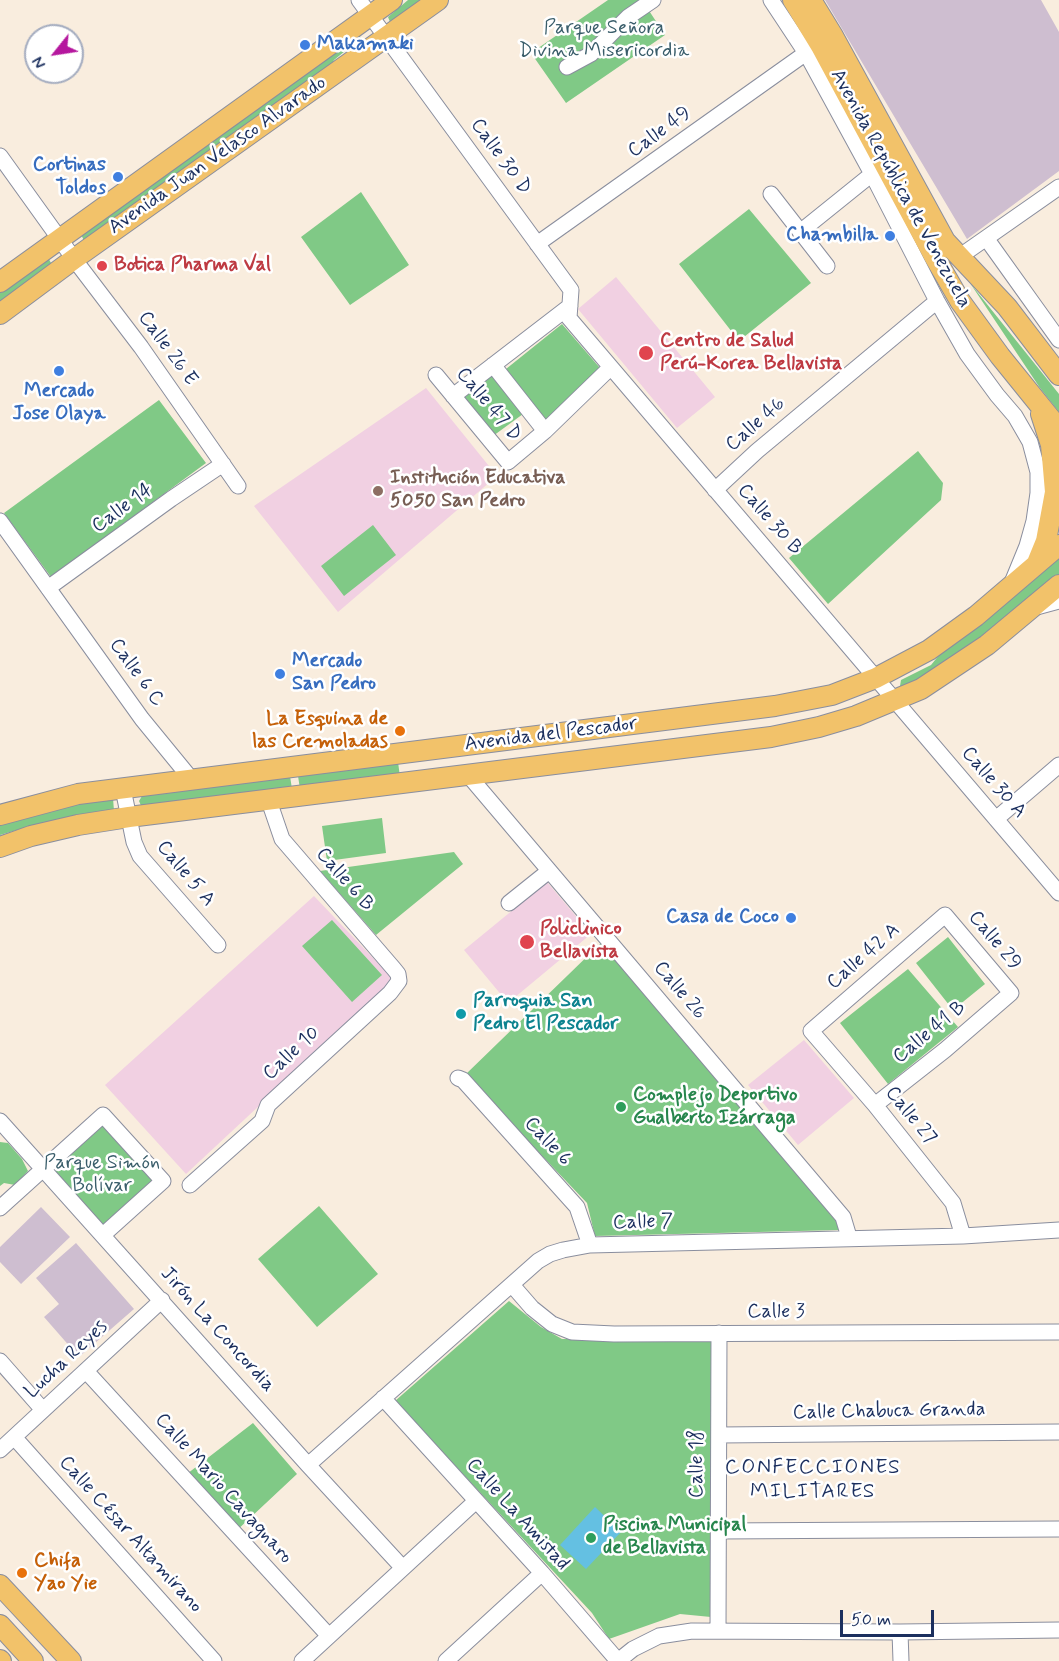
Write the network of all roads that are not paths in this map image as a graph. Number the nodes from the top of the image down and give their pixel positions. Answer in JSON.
{"nodes":[{"id":1,"x":359,"y":0,"type":"edge"},
{"id":2,"x":392,"y":0,"type":"edge"},
{"id":3,"x":438,"y":0,"type":"edge"},
{"id":4,"x":653,"y":0,"type":"edge"},
{"id":5,"x":771,"y":0,"type":"edge"},
{"id":6,"x":793,"y":0,"type":"edge"},
{"id":7,"x":811,"y":0,"type":"edge"},
{"id":8,"x":370,"y":16,"type":"junction"},
{"id":9,"x":385,"y":37,"type":"junction"},
{"id":10,"x":806,"y":53,"type":"junction"},
{"id":11,"x":567,"y":67,"type":"dead end"},
{"id":12,"x":0,"y":156,"type":"edge"},
{"id":13,"x":872,"y":174,"type":"junction"},
{"id":14,"x":1059,"y":187,"type":"edge"},
{"id":15,"x":771,"y":194,"type":"dead end"},
{"id":16,"x":800,"y":232,"type":"junction"},
{"id":17,"x":986,"y":238,"type":"junction"},
{"id":18,"x":60,"y":239,"type":"junction"},
{"id":19,"x":537,"y":244,"type":"junction"},
{"id":20,"x":958,"y":257,"type":"junction"},
{"id":21,"x":74,"y":259,"type":"junction"},
{"id":22,"x":827,"y":266,"type":"dead end"},
{"id":23,"x":0,"y":282,"type":"edge"},
{"id":24,"x":937,"y":301,"type":"junction"},
{"id":25,"x":570,"y":306,"type":"junction"},
{"id":26,"x":0,"y":314,"type":"edge"},
{"id":27,"x":1059,"y":340,"type":"edge"},
{"id":28,"x":493,"y":365,"type":"junction"},
{"id":29,"x":610,"y":368,"type":"junction"},
{"id":30,"x":436,"y":375,"type":"dead end"},
{"id":31,"x":1059,"y":375,"type":"edge"},
{"id":32,"x":453,"y":396,"type":"junction"},
{"id":33,"x":1037,"y":403,"type":"junction"},
{"id":34,"x":1059,"y":429,"type":"edge"},
{"id":35,"x":545,"y":430,"type":"junction"},
{"id":36,"x":223,"y":465,"type":"junction"},
{"id":37,"x":238,"y":486,"type":"dead end"},
{"id":38,"x":715,"y":490,"type":"junction"},
{"id":39,"x":0,"y":521,"type":"edge"},
{"id":40,"x":1059,"y":545,"type":"edge"},
{"id":41,"x":1037,"y":564,"type":"junction"},
{"id":42,"x":48,"y":588,"type":"junction"},
{"id":43,"x":1010,"y":588,"type":"junction"},
{"id":44,"x":1058,"y":591,"type":"edge"},
{"id":45,"x":876,"y":678,"type":"junction"},
{"id":46,"x":895,"y":701,"type":"junction"},
{"id":47,"x":1059,"y":765,"type":"edge"},
{"id":48,"x":469,"y":776,"type":"junction"},
{"id":49,"x":192,"y":780,"type":"junction"},
{"id":50,"x":123,"y":789,"type":"junction"},
{"id":51,"x":269,"y":801,"type":"junction"},
{"id":52,"x":0,"y":815,"type":"edge"},
{"id":53,"x":129,"y":817,"type":"junction"},
{"id":54,"x":996,"y":819,"type":"junction"},
{"id":55,"x":0,"y":847,"type":"edge"},
{"id":56,"x":549,"y":870,"type":"junction"},
{"id":57,"x":1059,"y":893,"type":"edge"},
{"id":58,"x":509,"y":903,"type":"dead end"},
{"id":59,"x":945,"y":915,"type":"joint"},
{"id":60,"x":218,"y":945,"type":"dead end"},
{"id":61,"x":399,"y":981,"type":"joint"},
{"id":62,"x":1011,"y":993,"type":"joint"},
{"id":63,"x":811,"y":1031,"type":"joint"},
{"id":64,"x":458,"y":1078,"type":"dead end"},
{"id":65,"x":875,"y":1105,"type":"junction"},
{"id":66,"x":2,"y":1128,"type":"edge"},
{"id":67,"x":44,"y":1169,"type":"junction"},
{"id":68,"x":190,"y":1185,"type":"dead end"},
{"id":69,"x":0,"y":1208,"type":"edge"},
{"id":70,"x":1059,"y":1230,"type":"edge"},
{"id":71,"x":103,"y":1235,"type":"junction"},
{"id":72,"x":963,"y":1236,"type":"junction"},
{"id":73,"x":849,"y":1237,"type":"junction"},
{"id":74,"x":590,"y":1245,"type":"junction"},
{"id":75,"x":512,"y":1285,"type":"junction"},
{"id":76,"x":162,"y":1300,"type":"junction"},
{"id":77,"x":1059,"y":1332,"type":"edge"},
{"id":78,"x":720,"y":1333,"type":"junction"},
{"id":79,"x":0,"y":1361,"type":"edge"},
{"id":80,"x":86,"y":1371,"type":"junction"},
{"id":81,"x":383,"y":1398,"type":"junction"},
{"id":82,"x":43,"y":1410,"type":"junction"},
{"id":83,"x":1059,"y":1432,"type":"edge"},
{"id":84,"x":719,"y":1435,"type":"junction"},
{"id":85,"x":14,"y":1437,"type":"junction"},
{"id":86,"x":0,"y":1450,"type":"edge"},
{"id":87,"x":308,"y":1465,"type":"junction"},
{"id":88,"x":476,"y":1501,"type":"junction"},
{"id":89,"x":1059,"y":1529,"type":"edge"},
{"id":90,"x":719,"y":1531,"type":"junction"},
{"id":91,"x":402,"y":1567,"type":"junction"},
{"id":92,"x":542,"y":1573,"type":"junction"},
{"id":93,"x":0,"y":1585,"type":"edge"},
{"id":94,"x":0,"y":1625,"type":"edge"},
{"id":95,"x":718,"y":1630,"type":"junction"},
{"id":96,"x":1059,"y":1630,"type":"edge"},
{"id":97,"x":900,"y":1632,"type":"junction"},
{"id":98,"x":328,"y":1636,"type":"junction"},
{"id":99,"x":33,"y":1661,"type":"edge"},
{"id":100,"x":71,"y":1661,"type":"edge"},
{"id":101,"x":214,"y":1661,"type":"edge"},
{"id":102,"x":302,"y":1661,"type":"edge"},
{"id":103,"x":446,"y":1661,"type":"edge"},
{"id":104,"x":618,"y":1661,"type":"edge"},
{"id":105,"x":901,"y":1661,"type":"edge"}],
"edges":[{"from":1,"to":8,"type":"street","name":"Calle 30 D"},
{"from":2,"to":8,"type":"main road","name":"Avenida Juan Velasco Alvarado"},
{"from":3,"to":9,"type":"main road","name":"Avenida Juan Velasco Alvarado"},
{"from":4,"to":11,"type":"street"},
{"from":5,"to":10,"type":"street"},
{"from":6,"to":33,"type":"main road","name":"Avenida República de Venezuela"},
{"from":7,"to":20,"type":"main road","name":"Avenida República de Venezuela"},
{"from":8,"to":9,"type":"street","name":"Calle 30 D"},
{"from":8,"to":18,"type":"main road","name":"Avenida Juan Velasco Alvarado"},
{"from":9,"to":19,"type":"street","name":"Calle 30 D"},
{"from":9,"to":21,"type":"main road","name":"Avenida Juan Velasco Alvarado"},
{"from":10,"to":13,"type":"street"},
{"from":10,"to":19,"type":"street","name":"Calle 49"},
{"from":12,"to":18,"type":"street","name":"Calle 26 E"},
{"from":13,"to":16,"type":"street"},
{"from":13,"to":24,"type":"street"},
{"from":14,"to":17,"type":"street"},
{"from":15,"to":16,"type":"street"},
{"from":16,"to":22,"type":"street"},
{"from":17,"to":20,"type":"street"},
{"from":17,"to":27,"type":"street"},
{"from":18,"to":21,"type":"street","name":"Calle 26 E"},
{"from":18,"to":23,"type":"main road","name":"Avenida Juan Velasco Alvarado"},
{"from":19,"to":25,"type":"street","name":"Calle 30 D"},
{"from":20,"to":31,"type":"main road","name":"Avenida República de Venezuela"},
{"from":21,"to":26,"type":"main road","name":"Avenida Juan Velasco Alvarado"},
{"from":21,"to":36,"type":"street","name":"Calle 26 E"},
{"from":24,"to":38,"type":"street","name":"Calle 46"},
{"from":24,"to":43,"type":"street"},
{"from":25,"to":28,"type":"street"},
{"from":25,"to":29,"type":"street","name":"Calle 30 B"},
{"from":28,"to":32,"type":"street"},
{"from":28,"to":35,"type":"street"},
{"from":29,"to":35,"type":"street"},
{"from":29,"to":38,"type":"street","name":"Calle 30 B"},
{"from":30,"to":32,"type":"street","name":"Calle 47 D"},
{"from":32,"to":35,"type":"street","name":"Calle 47 D"},
{"from":33,"to":34,"type":"main road","name":"Avenida República de Venezuela"},
{"from":33,"to":41,"type":"main road"},
{"from":36,"to":37,"type":"street","name":"Calle 26 E"},
{"from":36,"to":42,"type":"street","name":"Calle 14"},
{"from":38,"to":45,"type":"street","name":"Calle 30 B"},
{"from":39,"to":42,"type":"street","name":"Calle 6 C"},
{"from":40,"to":41,"type":"main road","name":"Avenida del Pescador"},
{"from":41,"to":43,"type":"main road","name":"Avenida del Pescador"},
{"from":42,"to":49,"type":"street","name":"Calle 6 C"},
{"from":43,"to":45,"type":"main road","name":"Avenida del Pescador"},
{"from":44,"to":46,"type":"main road","name":"Avenida del Pescador"},
{"from":45,"to":46,"type":"street","name":"Calle 30 B"},
{"from":45,"to":49,"type":"main road","name":"Avenida del Pescador"},
{"from":46,"to":48,"type":"main road","name":"Avenida del Pescador"},
{"from":46,"to":54,"type":"street","name":"Calle 30 A"},
{"from":47,"to":54,"type":"street"},
{"from":48,"to":51,"type":"main road","name":"Avenida del Pescador"},
{"from":48,"to":56,"type":"street","name":"Calle 26"},
{"from":49,"to":50,"type":"main road","name":"Avenida del Pescador"},
{"from":50,"to":52,"type":"main road","name":"Avenida del Pescador"},
{"from":50,"to":53,"type":"street","name":"Calle 5 A"},
{"from":51,"to":53,"type":"main road","name":"Avenida del Pescador"},
{"from":51,"to":61,"type":"street","name":"Calle 6 B"},
{"from":53,"to":55,"type":"main road","name":"Avenida del Pescador"},
{"from":53,"to":60,"type":"street","name":"Calle 5 A"},
{"from":54,"to":57,"type":"street","name":"Calle 30 A"},
{"from":56,"to":58,"type":"street"},
{"from":56,"to":73,"type":"street","name":"Calle 26"},
{"from":59,"to":62,"type":"street","name":"Calle 29"},
{"from":59,"to":63,"type":"street","name":"Calle 42 A"},
{"from":61,"to":68,"type":"street","name":"Calle 10"},
{"from":62,"to":65,"type":"street","name":"Calle 41 B"},
{"from":63,"to":65,"type":"street","name":"Calle 27"},
{"from":64,"to":74,"type":"street","name":"Calle 6"},
{"from":65,"to":72,"type":"street","name":"Calle 27"},
{"from":66,"to":67,"type":"street","name":"Jirón La Concordia"},
{"from":67,"to":69,"type":"street"},
{"from":67,"to":71,"type":"street","name":"Jirón La Concordia"},
{"from":67,"to":71,"type":"street"},
{"from":70,"to":72,"type":"street","name":"Calle 7"},
{"from":71,"to":76,"type":"street","name":"Jirón La Concordia"},
{"from":72,"to":73,"type":"street","name":"Calle 7"},
{"from":73,"to":74,"type":"street","name":"Calle 7"},
{"from":74,"to":75,"type":"street","name":"Calle 7"},
{"from":75,"to":78,"type":"street","name":"Calle 3"},
{"from":75,"to":81,"type":"street","name":"Calle 7"},
{"from":76,"to":80,"type":"street","name":"Lucha Reyes"},
{"from":76,"to":87,"type":"street","name":"Jirón La Concordia"},
{"from":77,"to":78,"type":"street","name":"Calle 3"},
{"from":78,"to":84,"type":"street","name":"Calle 18"},
{"from":79,"to":82,"type":"street"},
{"from":80,"to":82,"type":"street","name":"Lucha Reyes"},
{"from":80,"to":98,"type":"street","name":"Calle Mario Cavagnaro"},
{"from":81,"to":87,"type":"street","name":"Calle 7"},
{"from":81,"to":88,"type":"street","name":"Calle La Amistad"},
{"from":82,"to":85,"type":"street","name":"Lucha Reyes"},
{"from":83,"to":84,"type":"street","name":"Calle Chabuca Granda"},
{"from":84,"to":90,"type":"street","name":"Calle 18"},
{"from":85,"to":86,"type":"street","name":"Lucha Reyes"},
{"from":85,"to":101,"type":"street","name":"Calle César Altamirano"},
{"from":87,"to":91,"type":"street","name":"Jirón La Concordia"},
{"from":88,"to":91,"type":"street"},
{"from":88,"to":92,"type":"street","name":"Calle La Amistad"},
{"from":89,"to":90,"type":"street"},
{"from":90,"to":95,"type":"street","name":"Calle 18"},
{"from":91,"to":98,"type":"street"},
{"from":92,"to":103,"type":"street"},
{"from":92,"to":104,"type":"street","name":"Calle La Amistad"},
{"from":93,"to":100,"type":"main road"},
{"from":94,"to":99,"type":"main road"},
{"from":95,"to":97,"type":"street"},
{"from":95,"to":104,"type":"street"},
{"from":96,"to":97,"type":"street"},
{"from":97,"to":105,"type":"street"},
{"from":98,"to":102,"type":"street"}]}
